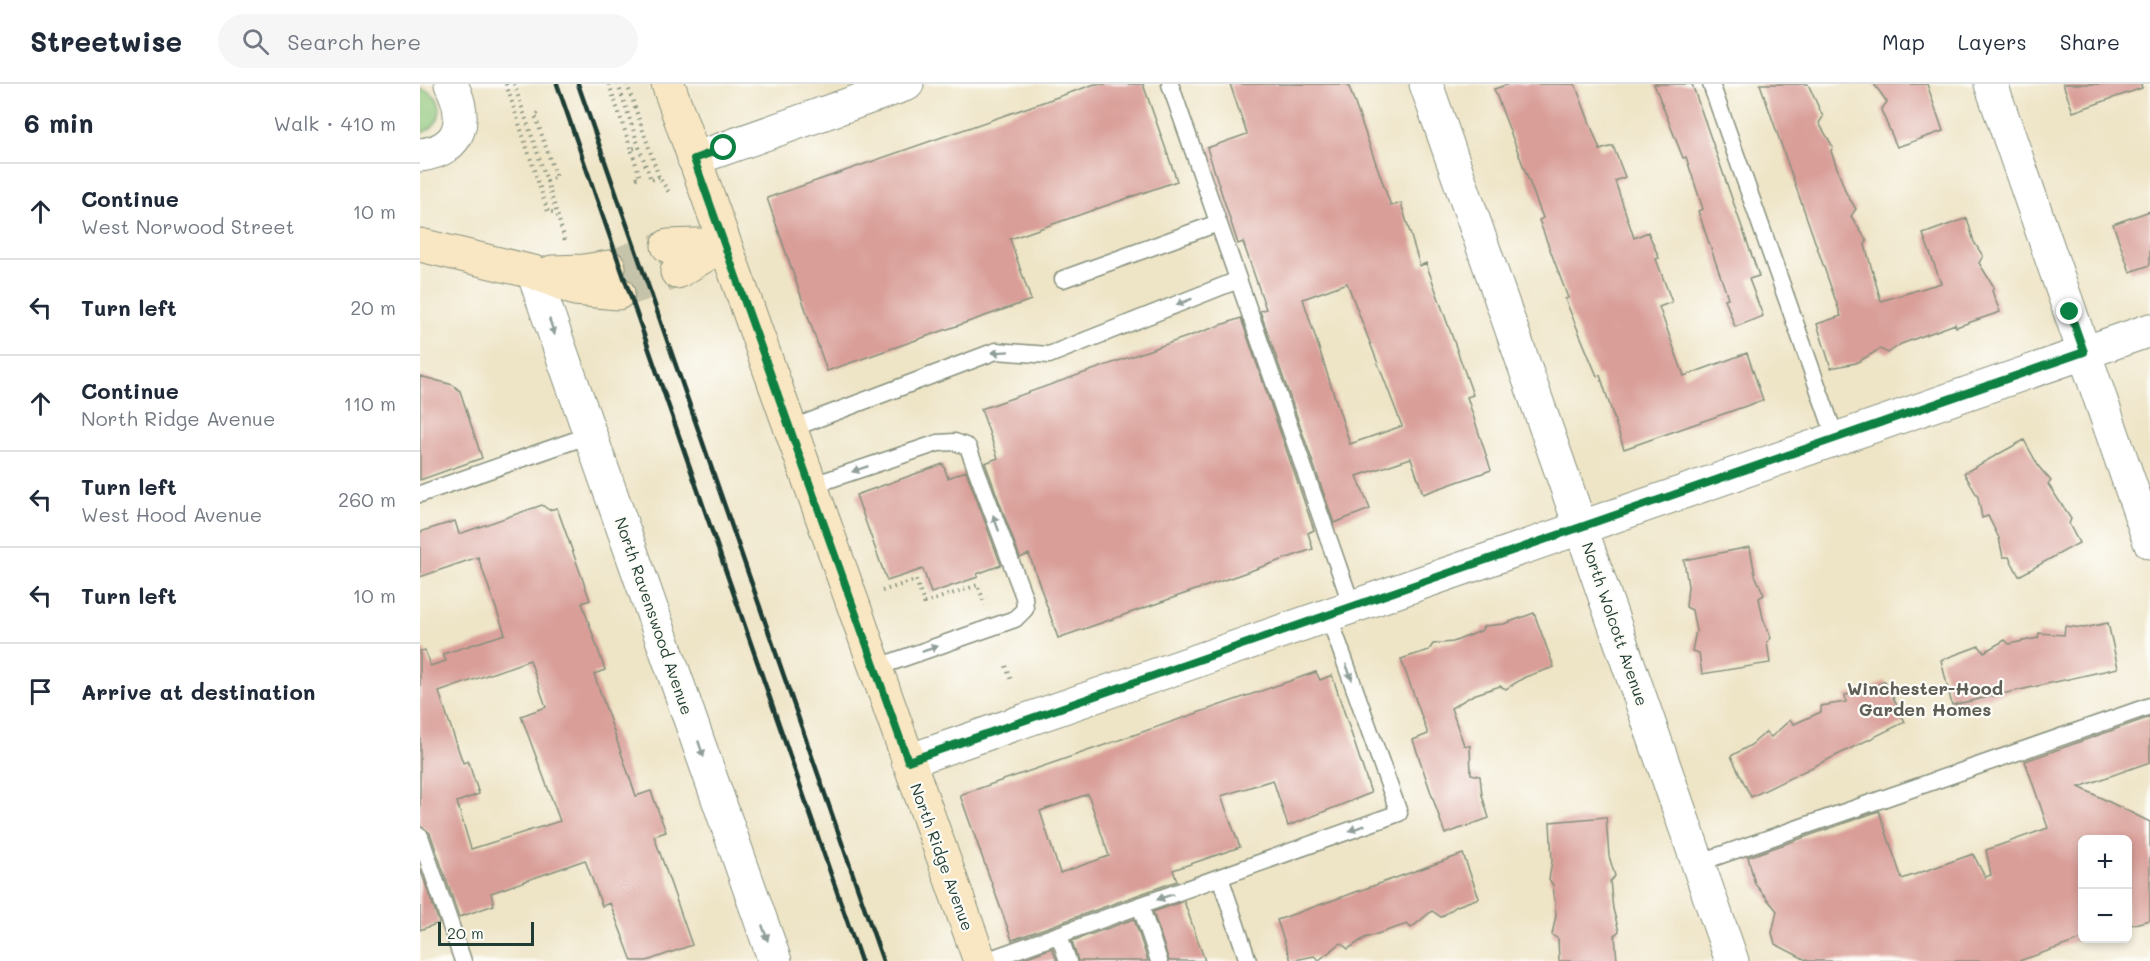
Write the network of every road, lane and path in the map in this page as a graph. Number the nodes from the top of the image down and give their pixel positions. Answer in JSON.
{"nodes":[{"id":1,"x":451,"y":84,"type":"edge"},
{"id":2,"x":506,"y":84,"type":"edge"},
{"id":3,"x":514,"y":84,"type":"edge"},
{"id":4,"x":609,"y":84,"type":"edge"},
{"id":5,"x":618,"y":84,"type":"edge"},
{"id":6,"x":627,"y":84,"type":"edge"},
{"id":7,"x":668,"y":84,"type":"edge"},
{"id":8,"x":907,"y":84,"type":"edge"},
{"id":9,"x":1170,"y":84,"type":"edge"},
{"id":10,"x":1426,"y":84,"type":"edge"},
{"id":11,"x":1711,"y":84,"type":"edge"},
{"id":12,"x":1991,"y":84,"type":"edge"},
{"id":13,"x":539,"y":113,"type":"dead end"},
{"id":14,"x":639,"y":147,"type":"junction"},
{"id":15,"x":631,"y":149,"type":"junction"},
{"id":16,"x":420,"y":155,"type":"edge"},
{"id":17,"x":694,"y":159,"type":"junction"},
{"id":18,"x":636,"y":178,"type":"dead end"},
{"id":19,"x":547,"y":181,"type":"junction"},
{"id":20,"x":557,"y":212,"type":"junction"},
{"id":21,"x":1218,"y":223,"type":"junction"},
{"id":22,"x":565,"y":241,"type":"dead end"},
{"id":23,"x":420,"y":244,"type":"edge"},
{"id":24,"x":724,"y":244,"type":"junction"},
{"id":25,"x":673,"y":259,"type":"tunnel mouth"},
{"id":26,"x":532,"y":272,"type":"junction"},
{"id":27,"x":1063,"y":279,"type":"dead end"},
{"id":28,"x":614,"y":280,"type":"tunnel mouth"},
{"id":29,"x":1238,"y":280,"type":"junction"},
{"id":30,"x":2150,"y":330,"type":"edge"},
{"id":31,"x":2084,"y":352,"type":"junction"},
{"id":32,"x":790,"y":429,"type":"junction"},
{"id":33,"x":590,"y":435,"type":"junction"},
{"id":34,"x":1836,"y":439,"type":"junction"},
{"id":35,"x":810,"y":486,"type":"junction"},
{"id":36,"x":420,"y":494,"type":"edge"},
{"id":37,"x":1581,"y":529,"type":"junction"},
{"id":38,"x":2150,"y":542,"type":"edge"},
{"id":39,"x":879,"y":592,"type":"dead end"},
{"id":40,"x":988,"y":611,"type":"dead end"},
{"id":41,"x":1341,"y":613,"type":"junction"},
{"id":42,"x":1006,"y":666,"type":"dead end"},
{"id":43,"x":875,"y":668,"type":"junction"},
{"id":44,"x":1011,"y":680,"type":"dead end"},
{"id":45,"x":2150,"y":706,"type":"edge"},
{"id":46,"x":908,"y":761,"type":"junction"},
{"id":47,"x":420,"y":836,"type":"edge"},
{"id":48,"x":1698,"y":863,"type":"junction"},
{"id":49,"x":1220,"y":877,"type":"junction"},
{"id":50,"x":1140,"y":905,"type":"junction"},
{"id":51,"x":1059,"y":934,"type":"junction"},
{"id":52,"x":464,"y":961,"type":"edge"},
{"id":53,"x":775,"y":961,"type":"edge"},
{"id":54,"x":980,"y":961,"type":"edge"},
{"id":55,"x":985,"y":961,"type":"edge"},
{"id":56,"x":1068,"y":961,"type":"edge"},
{"id":57,"x":1159,"y":961,"type":"edge"},
{"id":58,"x":1248,"y":961,"type":"edge"},
{"id":59,"x":1732,"y":961,"type":"edge"}],
"edges":[{"from":1,"to":16,"type":"street"},
{"from":2,"to":20,"type":"path"},
{"from":3,"to":19,"type":"path"},
{"from":4,"to":15,"type":"path"},
{"from":5,"to":14,"type":"path"},
{"from":6,"to":14,"type":"path"},
{"from":7,"to":17,"type":"main road"},
{"from":8,"to":17,"type":"street"},
{"from":9,"to":21,"type":"lane"},
{"from":10,"to":37,"type":"street","name":"North Wolcott Avenue"},
{"from":11,"to":34,"type":"lane"},
{"from":12,"to":31,"type":"street"},
{"from":13,"to":19,"type":"path"},
{"from":14,"to":15,"type":"path"},
{"from":15,"to":18,"type":"path"},
{"from":17,"to":24,"type":"main road"},
{"from":19,"to":20,"type":"path"},
{"from":20,"to":22,"type":"path"},
{"from":21,"to":27,"type":"lane"},
{"from":21,"to":29,"type":"lane"},
{"from":23,"to":26,"type":"main road"},
{"from":24,"to":25,"type":"main road"},
{"from":24,"to":32,"type":"main road","name":"North Ridge Avenue"},
{"from":26,"to":28,"type":"main road"},
{"from":26,"to":33,"type":"street","name":"North Ravenswood Avenue","one_way":true},
{"from":29,"to":32,"type":"lane","one_way":true},
{"from":29,"to":41,"type":"lane"},
{"from":30,"to":31,"type":"street"},
{"from":31,"to":34,"type":"street"},
{"from":31,"to":38,"type":"street"},
{"from":32,"to":35,"type":"main road","name":"North Ridge Avenue"},
{"from":33,"to":36,"type":"lane"},
{"from":33,"to":53,"type":"street","name":"North Ravenswood Avenue","one_way":true},
{"from":34,"to":37,"type":"street"},
{"from":35,"to":43,"type":"main road","name":"North Ridge Avenue"},
{"from":43,"to":35,"type":"lane","one_way":true},
{"from":37,"to":41,"type":"street"},
{"from":37,"to":48,"type":"street","name":"North Wolcott Avenue"},
{"from":39,"to":40,"type":"path"},
{"from":41,"to":46,"type":"street"},
{"from":41,"to":49,"type":"lane","one_way":true},
{"from":42,"to":44,"type":"path"},
{"from":43,"to":46,"type":"main road","name":"North Ridge Avenue"},
{"from":45,"to":48,"type":"lane"},
{"from":46,"to":54,"type":"main road","name":"North Ridge Avenue"},
{"from":47,"to":52,"type":"lane"},
{"from":48,"to":59,"type":"street","name":"North Wolcott Avenue"},
{"from":49,"to":50,"type":"lane","one_way":true},
{"from":49,"to":58,"type":"lane"},
{"from":50,"to":51,"type":"lane"},
{"from":50,"to":57,"type":"lane"},
{"from":51,"to":55,"type":"lane"},
{"from":51,"to":56,"type":"lane"}]}
